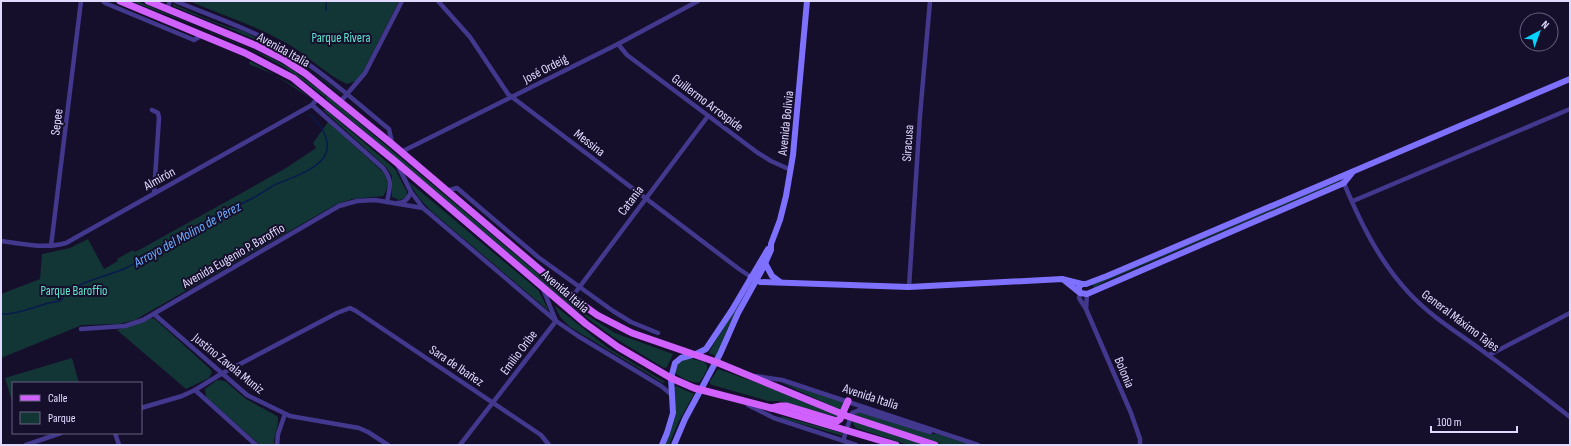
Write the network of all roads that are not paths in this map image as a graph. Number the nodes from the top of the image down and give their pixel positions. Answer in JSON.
{"nodes":[{"id":1,"x":81,"y":1,"type":"edge"},
{"id":2,"x":103,"y":1,"type":"edge"},
{"id":3,"x":120,"y":1,"type":"edge"},
{"id":4,"x":148,"y":1,"type":"edge"},
{"id":5,"x":170,"y":1,"type":"edge"},
{"id":6,"x":175,"y":1,"type":"edge"},
{"id":7,"x":402,"y":1,"type":"edge"},
{"id":8,"x":438,"y":1,"type":"edge"},
{"id":9,"x":698,"y":1,"type":"edge"},
{"id":10,"x":807,"y":1,"type":"edge"},
{"id":11,"x":930,"y":1,"type":"edge"},
{"id":12,"x":167,"y":9,"type":"junction"},
{"id":13,"x":202,"y":35,"type":"junction"},
{"id":14,"x":618,"y":44,"type":"junction"},
{"id":15,"x":1569,"y":81,"type":"edge"},
{"id":16,"x":347,"y":95,"type":"junction"},
{"id":17,"x":512,"y":97,"type":"junction"},
{"id":18,"x":318,"y":98,"type":"junction"},
{"id":19,"x":341,"y":101,"type":"junction"},
{"id":20,"x":312,"y":105,"type":"junction"},
{"id":21,"x":1570,"y":109,"type":"edge"},
{"id":22,"x":152,"y":110,"type":"dead end"},
{"id":23,"x":708,"y":116,"type":"junction"},
{"id":24,"x":392,"y":144,"type":"junction"},
{"id":25,"x":401,"y":152,"type":"junction"},
{"id":26,"x":396,"y":162,"type":"junction"},
{"id":27,"x":791,"y":170,"type":"junction"},
{"id":28,"x":1353,"y":172,"type":"junction"},
{"id":29,"x":1341,"y":176,"type":"junction"},
{"id":30,"x":1344,"y":182,"type":"junction"},
{"id":31,"x":446,"y":191,"type":"junction"},
{"id":32,"x":411,"y":192,"type":"junction"},
{"id":33,"x":154,"y":193,"type":"junction"},
{"id":34,"x":645,"y":198,"type":"junction"},
{"id":35,"x":1353,"y":201,"type":"junction"},
{"id":36,"x":387,"y":202,"type":"junction"},
{"id":37,"x":396,"y":203,"type":"junction"},
{"id":38,"x":423,"y":208,"type":"junction"},
{"id":39,"x":1,"y":241,"type":"edge"},
{"id":40,"x":771,"y":244,"type":"junction"},
{"id":41,"x":52,"y":246,"type":"junction"},
{"id":42,"x":765,"y":263,"type":"junction"},
{"id":43,"x":754,"y":278,"type":"junction"},
{"id":44,"x":1062,"y":279,"type":"junction"},
{"id":45,"x":780,"y":282,"type":"junction"},
{"id":46,"x":1084,"y":284,"type":"junction"},
{"id":47,"x":542,"y":286,"type":"junction"},
{"id":48,"x":580,"y":287,"type":"junction"},
{"id":49,"x":909,"y":287,"type":"junction"},
{"id":50,"x":1079,"y":292,"type":"junction"},
{"id":51,"x":1088,"y":294,"type":"junction"},
{"id":52,"x":572,"y":297,"type":"junction"},
{"id":53,"x":1086,"y":309,"type":"junction"},
{"id":54,"x":1570,"y":313,"type":"edge"},
{"id":55,"x":154,"y":314,"type":"junction"},
{"id":56,"x":556,"y":321,"type":"junction"},
{"id":57,"x":81,"y":329,"type":"dead end"},
{"id":58,"x":658,"y":333,"type":"dead end"},
{"id":59,"x":696,"y":354,"type":"junction"},
{"id":60,"x":1489,"y":355,"type":"junction"},
{"id":61,"x":716,"y":362,"type":"junction"},
{"id":62,"x":221,"y":374,"type":"junction"},
{"id":63,"x":751,"y":376,"type":"junction"},
{"id":64,"x":671,"y":378,"type":"junction"},
{"id":65,"x":195,"y":390,"type":"junction"},
{"id":66,"x":701,"y":391,"type":"junction"},
{"id":67,"x":672,"y":396,"type":"junction"},
{"id":68,"x":848,"y":401,"type":"junction"},
{"id":69,"x":493,"y":402,"type":"junction"},
{"id":70,"x":743,"y":402,"type":"junction"},
{"id":71,"x":142,"y":408,"type":"edge"},
{"id":72,"x":771,"y":408,"type":"junction"},
{"id":73,"x":285,"y":414,"type":"junction"},
{"id":74,"x":843,"y":414,"type":"junction"},
{"id":75,"x":851,"y":417,"type":"junction"},
{"id":76,"x":1570,"y":418,"type":"edge"},
{"id":77,"x":846,"y":430,"type":"junction"},
{"id":78,"x":935,"y":430,"type":"junction"},
{"id":79,"x":58,"y":434,"type":"edge"},
{"id":80,"x":115,"y":434,"type":"edge"},
{"id":81,"x":842,"y":440,"type":"junction"},
{"id":82,"x":26,"y":445,"type":"edge"},
{"id":83,"x":119,"y":445,"type":"edge"},
{"id":84,"x":256,"y":445,"type":"edge"},
{"id":85,"x":277,"y":445,"type":"edge"},
{"id":86,"x":388,"y":445,"type":"edge"},
{"id":87,"x":460,"y":445,"type":"edge"},
{"id":88,"x":549,"y":445,"type":"edge"},
{"id":89,"x":662,"y":445,"type":"edge"},
{"id":90,"x":674,"y":445,"type":"edge"},
{"id":91,"x":856,"y":445,"type":"edge"},
{"id":92,"x":896,"y":445,"type":"edge"},
{"id":93,"x":934,"y":445,"type":"edge"},
{"id":94,"x":978,"y":445,"type":"edge"},
{"id":95,"x":1140,"y":445,"type":"edge"}],
"edges":[{"from":1,"to":41,"type":"street","name":"Sepee"},
{"from":2,"to":13,"type":"street","name":"Avenida Italia"},
{"from":3,"to":13,"type":"main road","name":"Avenida Italia"},
{"from":4,"to":12,"type":"main road","name":"Avenida Italia"},
{"from":5,"to":12,"type":"street"},
{"from":6,"to":16,"type":"street","name":"Avenida Italia"},
{"from":7,"to":16,"type":"street"},
{"from":8,"to":17,"type":"street","name":"Messina"},
{"from":9,"to":14,"type":"street","name":"José Ordeig"},
{"from":10,"to":27,"type":"street","name":"Avenida Bolivia"},
{"from":11,"to":49,"type":"street","name":"Siracusa"},
{"from":12,"to":19,"type":"main road","name":"Avenida Italia"},
{"from":13,"to":18,"type":"main road","name":"Avenida Italia"},
{"from":14,"to":17,"type":"street","name":"José Ordeig"},
{"from":14,"to":23,"type":"street","name":"Guillermo Arrospide"},
{"from":15,"to":28,"type":"street"},
{"from":16,"to":19,"type":"street"},
{"from":16,"to":24,"type":"street","name":"Avenida Italia"},
{"from":17,"to":25,"type":"street","name":"José Ordeig"},
{"from":17,"to":34,"type":"street","name":"Messina"},
{"from":18,"to":20,"type":"street","name":"Almirón"},
{"from":18,"to":26,"type":"main road","name":"Avenida Italia"},
{"from":19,"to":24,"type":"main road","name":"Avenida Italia"},
{"from":20,"to":33,"type":"street","name":"Almirón"},
{"from":20,"to":36,"type":"street"},
{"from":21,"to":35,"type":"street"},
{"from":22,"to":33,"type":"street"},
{"from":23,"to":27,"type":"street","name":"Guillermo Arrospide"},
{"from":23,"to":34,"type":"street","name":"Catania"},
{"from":24,"to":25,"type":"main road","name":"Avenida Italia"},
{"from":25,"to":31,"type":"main road","name":"Avenida Italia"},
{"from":26,"to":32,"type":"street","name":"Avenida Italia"},
{"from":26,"to":47,"type":"main road","name":"Avenida Italia"},
{"from":27,"to":40,"type":"street","name":"Avenida Bolivia"},
{"from":28,"to":29,"type":"street"},
{"from":28,"to":30,"type":"street"},
{"from":29,"to":30,"type":"street","name":"General Máximo Tajes"},
{"from":29,"to":46,"type":"street"},
{"from":30,"to":35,"type":"street","name":"General Máximo Tajes"},
{"from":30,"to":51,"type":"street"},
{"from":31,"to":48,"type":"street","name":"Avenida Italia"},
{"from":31,"to":52,"type":"main road","name":"Avenida Italia"},
{"from":32,"to":37,"type":"street"},
{"from":32,"to":38,"type":"street","name":"Avenida Italia"},
{"from":33,"to":41,"type":"street","name":"Almirón"},
{"from":34,"to":43,"type":"street","name":"Messina"},
{"from":34,"to":48,"type":"street","name":"Catania"},
{"from":35,"to":60,"type":"street","name":"General Máximo Tajes"},
{"from":36,"to":37,"type":"street","name":"Avenida Eugenio P. Baroffio"},
{"from":36,"to":55,"type":"street","name":"Avenida Eugenio P. Baroffio"},
{"from":37,"to":38,"type":"street","name":"Avenida Eugenio P. Baroffio"},
{"from":38,"to":56,"type":"street","name":"Avenida Italia"},
{"from":39,"to":41,"type":"street","name":"Almirón"},
{"from":40,"to":42,"type":"street","name":"Avenida Bolivia"},
{"from":40,"to":43,"type":"street","name":"Avenida Bolivia"},
{"from":42,"to":43,"type":"street","name":"Avenida Bolivia"},
{"from":42,"to":45,"type":"street"},
{"from":43,"to":45,"type":"street"},
{"from":43,"to":59,"type":"street","name":"Avenida Bolivia"},
{"from":43,"to":61,"type":"street","name":"Avenida Bolivia"},
{"from":44,"to":46,"type":"street"},
{"from":44,"to":49,"type":"street"},
{"from":44,"to":50,"type":"street"},
{"from":45,"to":49,"type":"street"},
{"from":46,"to":50,"type":"street"},
{"from":46,"to":51,"type":"street"},
{"from":47,"to":56,"type":"street"},
{"from":47,"to":64,"type":"main road","name":"Avenida Italia"},
{"from":48,"to":52,"type":"street","name":"Catania"},
{"from":48,"to":58,"type":"street","name":"Avenida Italia"},
{"from":50,"to":51,"type":"street"},
{"from":50,"to":53,"type":"street","name":"Bolonia"},
{"from":51,"to":53,"type":"street"},
{"from":52,"to":59,"type":"main road","name":"Avenida Italia"},
{"from":53,"to":95,"type":"street","name":"Bolonia"},
{"from":54,"to":60,"type":"street"},
{"from":55,"to":57,"type":"street","name":"Avenida Eugenio P. Baroffio"},
{"from":55,"to":62,"type":"street","name":"Justino Zavala Muniz"},
{"from":56,"to":67,"type":"street","name":"Avenida Italia"},
{"from":56,"to":69,"type":"street","name":"Emilio Oribe"},
{"from":59,"to":61,"type":"main road","name":"Avenida Italia"},
{"from":59,"to":64,"type":"street","name":"Avenida Bolivia"},
{"from":60,"to":76,"type":"street","name":"General Máximo Tajes"},
{"from":61,"to":63,"type":"main road","name":"Avenida Italia"},
{"from":61,"to":66,"type":"street","name":"Avenida Bolivia"},
{"from":62,"to":65,"type":"street"},
{"from":62,"to":69,"type":"street","name":"Sara de Ibañez"},
{"from":62,"to":73,"type":"street","name":"Justino Zavala Muniz"},
{"from":63,"to":68,"type":"street","name":"Avenida Italia"},
{"from":63,"to":74,"type":"main road","name":"Avenida Italia"},
{"from":64,"to":66,"type":"main road","name":"Avenida Italia"},
{"from":64,"to":67,"type":"street","name":"Avenida Bolivia"},
{"from":65,"to":71,"type":"street"},
{"from":65,"to":84,"type":"street"},
{"from":66,"to":70,"type":"main road","name":"Avenida Italia"},
{"from":66,"to":90,"type":"street","name":"Avenida Bolivia"},
{"from":67,"to":89,"type":"street","name":"Avenida Bolivia"},
{"from":68,"to":74,"type":"main road"},
{"from":68,"to":78,"type":"street","name":"Avenida Italia"},
{"from":69,"to":87,"type":"street","name":"Emilio Oribe"},
{"from":69,"to":88,"type":"street","name":"Sara de Ibañez"},
{"from":70,"to":72,"type":"main road","name":"Avenida Italia"},
{"from":70,"to":81,"type":"street","name":"Avenida Italia"},
{"from":72,"to":74,"type":"main road"},
{"from":72,"to":77,"type":"main road","name":"Avenida Italia"},
{"from":73,"to":85,"type":"street"},
{"from":73,"to":86,"type":"street","name":"Justino Zavala Muniz"},
{"from":74,"to":75,"type":"main road","name":"Avenida Italia"},
{"from":75,"to":77,"type":"street","name":"Avenida Italia"},
{"from":75,"to":78,"type":"street","name":"Avenida Italia"},
{"from":75,"to":93,"type":"main road","name":"Avenida Italia"},
{"from":77,"to":81,"type":"street","name":"Avenida Italia"},
{"from":77,"to":92,"type":"main road","name":"Avenida Italia"},
{"from":78,"to":94,"type":"street","name":"Avenida Italia"},
{"from":79,"to":82,"type":"street"},
{"from":80,"to":83,"type":"street"},
{"from":81,"to":91,"type":"street","name":"Avenida Italia"}]}
